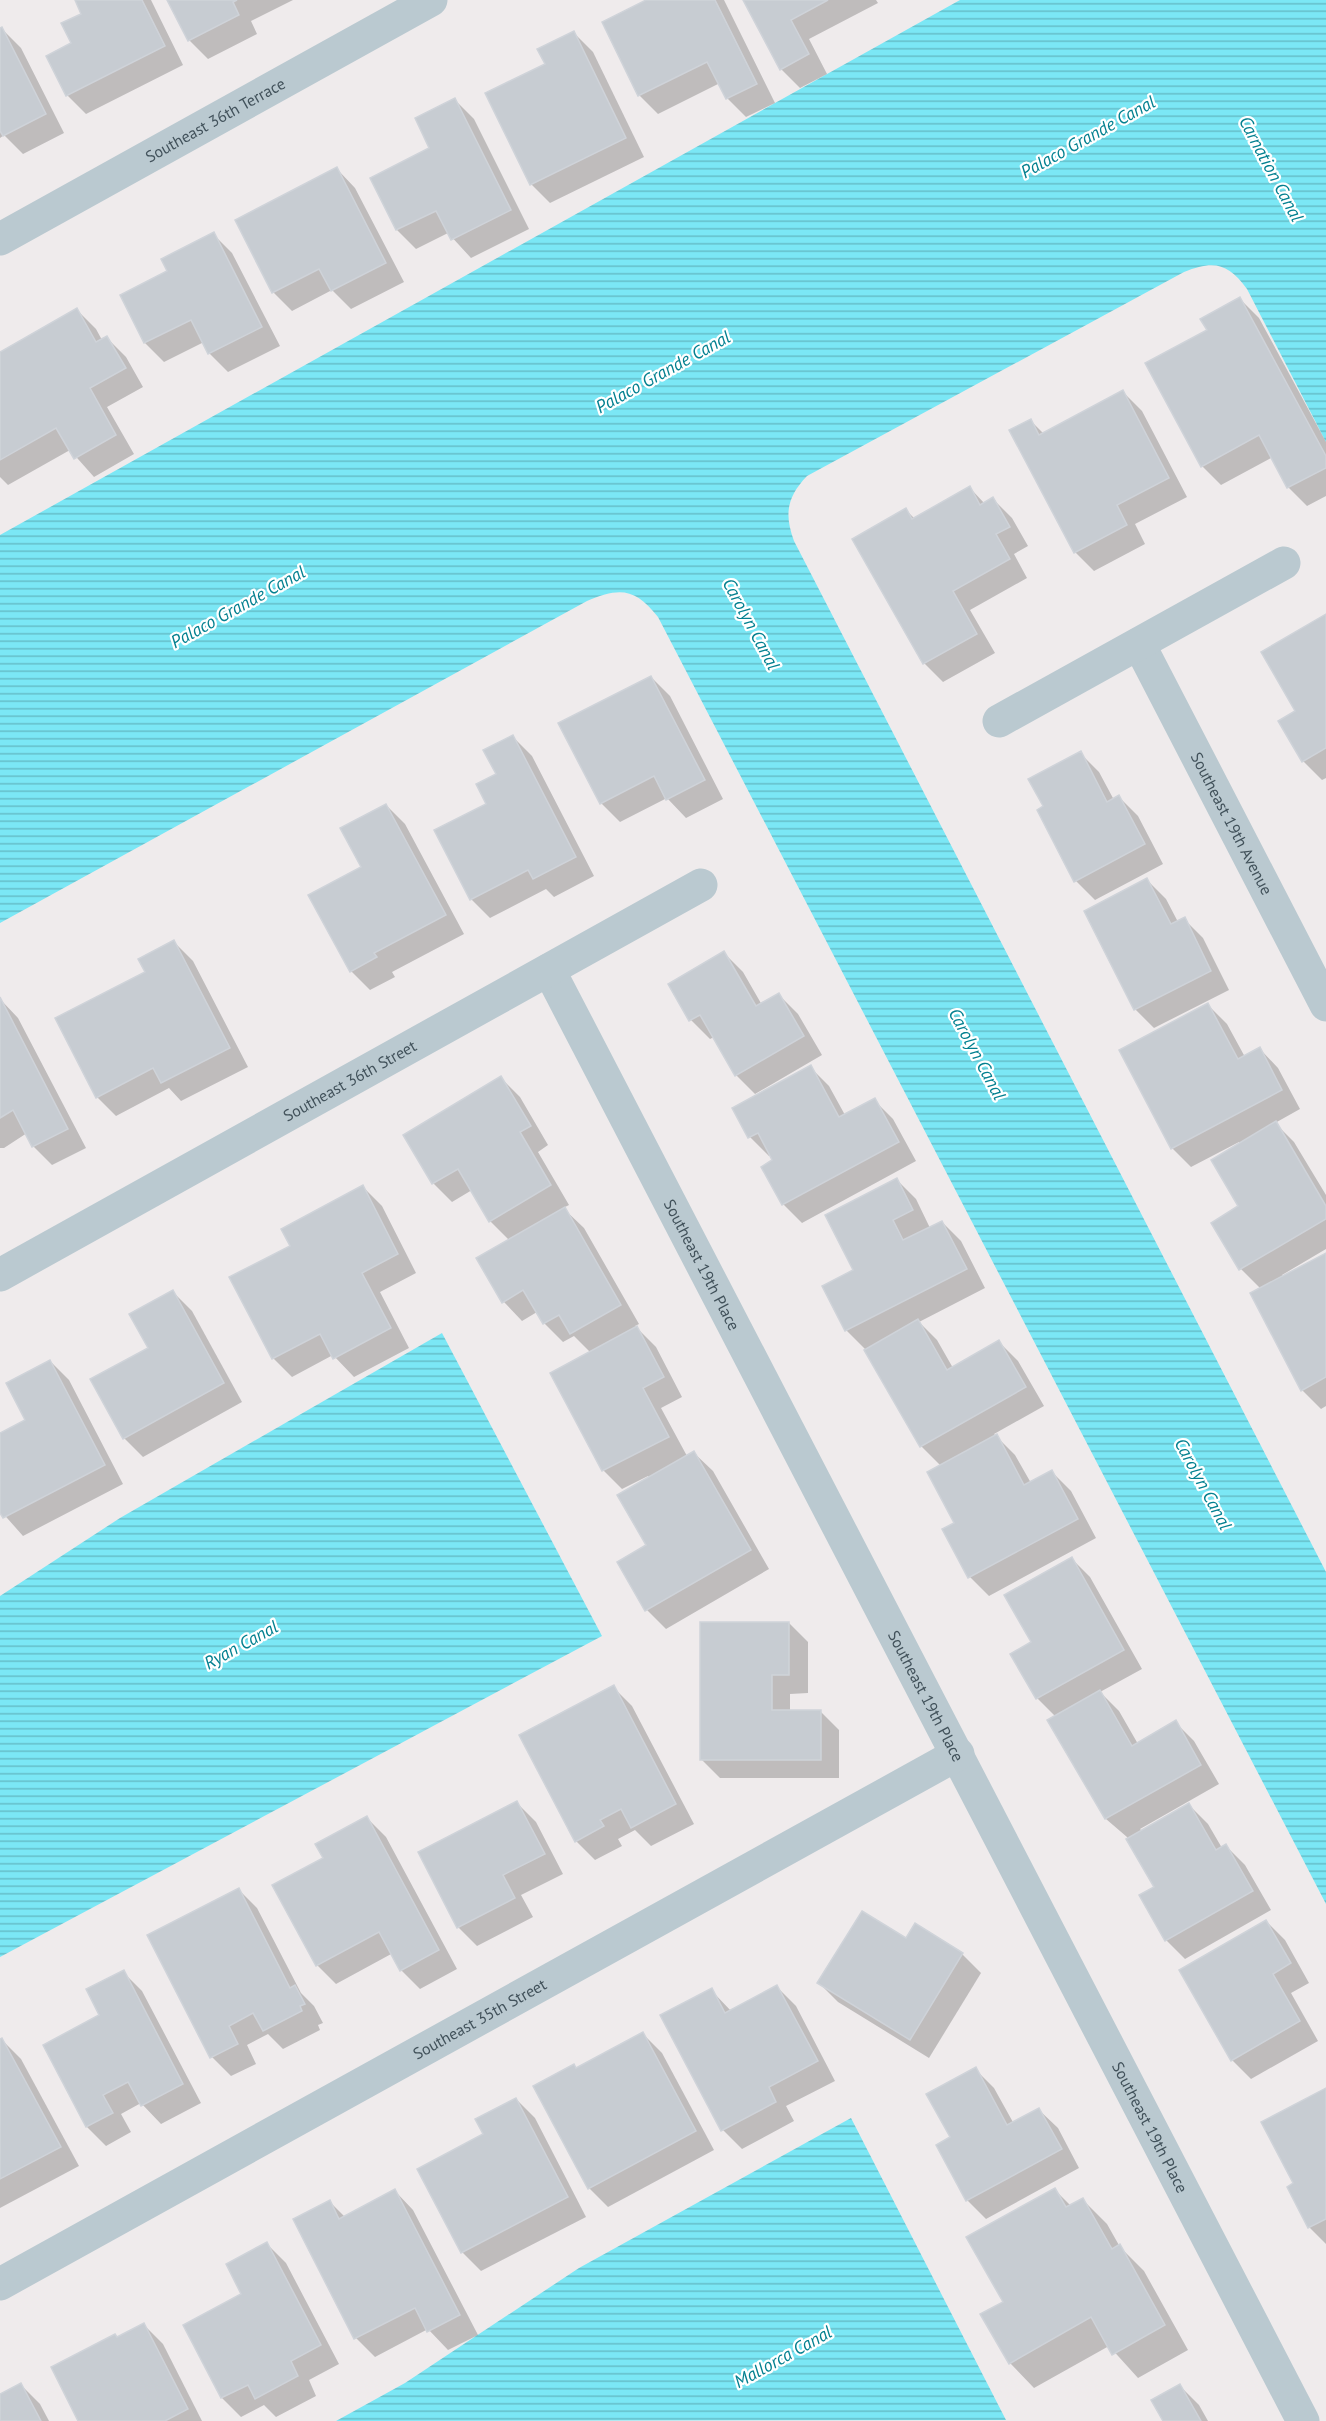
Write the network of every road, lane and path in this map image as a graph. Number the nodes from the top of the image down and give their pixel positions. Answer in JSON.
{"nodes":[{"id":1,"x":431,"y":0,"type":"edge"},
{"id":2,"x":0,"y":239,"type":"edge"},
{"id":3,"x":1284,"y":563,"type":"dead end"},
{"id":4,"x":1139,"y":644,"type":"junction"},
{"id":5,"x":999,"y":721,"type":"dead end"},
{"id":6,"x":701,"y":885,"type":"dead end"},
{"id":7,"x":549,"y":970,"type":"junction"},
{"id":8,"x":1326,"y":1005,"type":"edge"},
{"id":9,"x":0,"y":1275,"type":"edge"},
{"id":10,"x":958,"y":1754,"type":"junction"},
{"id":11,"x":0,"y":2284,"type":"edge"},
{"id":12,"x":1303,"y":2421,"type":"edge"}],
"edges":[{"from":1,"to":2,"type":"street","name":"Southeast 36th Terrace"},
{"from":3,"to":4,"type":"street"},
{"from":4,"to":5,"type":"street"},
{"from":4,"to":8,"type":"street","name":"Southeast 19th Avenue"},
{"from":6,"to":7,"type":"street","name":"Southeast 36th Street"},
{"from":7,"to":9,"type":"street","name":"Southeast 36th Street"},
{"from":7,"to":10,"type":"street","name":"Southeast 19th Place"},
{"from":10,"to":11,"type":"street","name":"Southeast 35th Street"},
{"from":10,"to":12,"type":"street","name":"Southeast 19th Place"}]}
